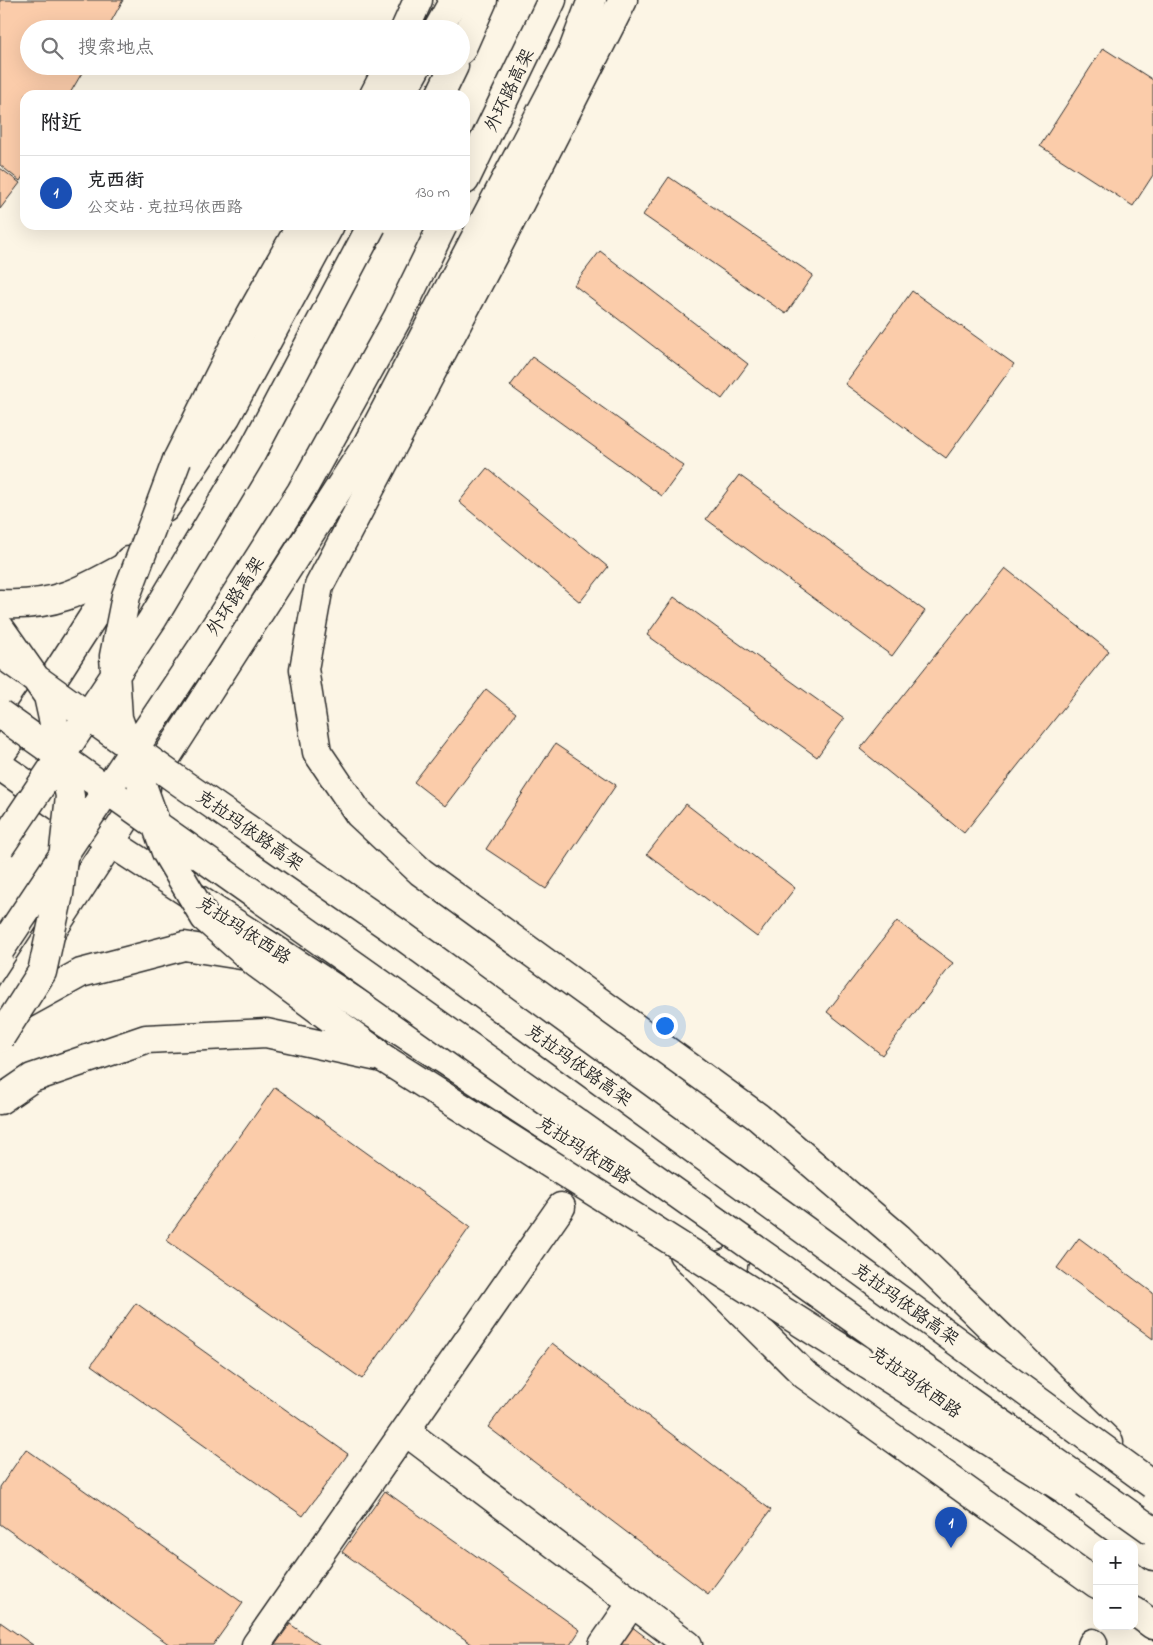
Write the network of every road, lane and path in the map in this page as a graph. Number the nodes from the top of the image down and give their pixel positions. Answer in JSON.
{"nodes":[{"id":1,"x":418,"y":0,"type":"edge"},
{"id":2,"x":454,"y":0,"type":"edge"},
{"id":3,"x":483,"y":0,"type":"edge"},
{"id":4,"x":552,"y":0,"type":"edge"},
{"id":5,"x":592,"y":0,"type":"edge"},
{"id":6,"x":623,"y":0,"type":"edge"},
{"id":7,"x":410,"y":20,"type":"edge"},
{"id":8,"x":443,"y":20,"type":"edge"},
{"id":9,"x":470,"y":30,"type":"edge"},
{"id":10,"x":384,"y":75,"type":"edge"},
{"id":11,"x":412,"y":75,"type":"edge"},
{"id":12,"x":450,"y":75,"type":"edge"},
{"id":13,"x":377,"y":90,"type":"edge"},
{"id":14,"x":404,"y":90,"type":"edge"},
{"id":15,"x":442,"y":90,"type":"edge"},
{"id":16,"x":470,"y":170,"type":"edge"},
{"id":17,"x":298,"y":230,"type":"edge"},
{"id":18,"x":327,"y":230,"type":"edge"},
{"id":19,"x":369,"y":230,"type":"edge"},
{"id":20,"x":441,"y":230,"type":"edge"},
{"id":21,"x":125,"y":567,"type":"junction"},
{"id":22,"x":0,"y":604,"type":"edge"},
{"id":23,"x":0,"y":628,"type":"edge"},
{"id":24,"x":0,"y":646,"type":"edge"},
{"id":25,"x":0,"y":653,"type":"edge"},
{"id":26,"x":51,"y":682,"type":"junction"},
{"id":27,"x":0,"y":714,"type":"edge"},
{"id":28,"x":0,"y":755,"type":"edge"},
{"id":29,"x":164,"y":761,"type":"junction"},
{"id":30,"x":0,"y":766,"type":"edge"},
{"id":31,"x":110,"y":842,"type":"junction"},
{"id":32,"x":0,"y":847,"type":"edge"},
{"id":33,"x":0,"y":950,"type":"edge"},
{"id":34,"x":297,"y":964,"type":"junction"},
{"id":35,"x":0,"y":1010,"type":"edge"},
{"id":36,"x":0,"y":1017,"type":"edge"},
{"id":37,"x":0,"y":1038,"type":"edge"},
{"id":38,"x":383,"y":1058,"type":"junction"},
{"id":39,"x":0,"y":1100,"type":"edge"},
{"id":40,"x":564,"y":1138,"type":"junction"},
{"id":41,"x":561,"y":1207,"type":"dead end"},
{"id":42,"x":405,"y":1430,"type":"junction"},
{"id":43,"x":1152,"y":1487,"type":"edge"},
{"id":44,"x":1153,"y":1531,"type":"edge"},
{"id":45,"x":1153,"y":1544,"type":"edge"},
{"id":46,"x":1153,"y":1556,"type":"edge"},
{"id":47,"x":1093,"y":1581,"type":"edge"},
{"id":48,"x":632,"y":1603,"type":"junction"},
{"id":49,"x":1138,"y":1614,"type":"edge"},
{"id":50,"x":1153,"y":1625,"type":"edge"},
{"id":51,"x":256,"y":1645,"type":"edge"},
{"id":52,"x":604,"y":1645,"type":"edge"},
{"id":53,"x":688,"y":1645,"type":"edge"}],
"edges":[{"from":1,"to":7,"type":"main road"},
{"from":2,"to":8,"type":"main road"},
{"from":3,"to":9,"type":"main road"},
{"from":4,"to":16,"type":"main road","name":"外环路高架"},
{"from":5,"to":29,"type":"main road"},
{"from":6,"to":43,"type":"main road","bridge":true},
{"from":10,"to":13,"type":"main road"},
{"from":11,"to":14,"type":"main road"},
{"from":12,"to":15,"type":"main road"},
{"from":17,"to":38,"type":"main road","bridge":true},
{"from":18,"to":21,"type":"main road"},
{"from":19,"to":32,"type":"main road","bridge":true},
{"from":20,"to":33,"type":"main road","name":"外环路高架","bridge":true},
{"from":21,"to":22,"type":"main road"},
{"from":21,"to":26,"type":"main road"},
{"from":23,"to":37,"type":"main road","bridge":true},
{"from":24,"to":26,"type":"main road"},
{"from":25,"to":43,"type":"main road","name":"克拉玛依路高架","bridge":true},
{"from":26,"to":28,"type":"main road"},
{"from":26,"to":29,"type":"main road"},
{"from":27,"to":44,"type":"main road","bridge":true},
{"from":29,"to":31,"type":"main road"},
{"from":29,"to":43,"type":"main road"},
{"from":30,"to":31,"type":"main road","name":"克拉玛依西路"},
{"from":31,"to":34,"type":"main road","name":"克拉玛依西路"},
{"from":31,"to":35,"type":"main road"},
{"from":34,"to":36,"type":"main road"},
{"from":34,"to":40,"type":"main road","name":"克拉玛依西路"},
{"from":38,"to":39,"type":"main road"},
{"from":38,"to":45,"type":"main road","bridge":true},
{"from":40,"to":46,"type":"main road","name":"克拉玛依西路"},
{"from":40,"to":47,"type":"main road"},
{"from":41,"to":42,"type":"main road"},
{"from":42,"to":48,"type":"main road"},
{"from":42,"to":51,"type":"main road"},
{"from":48,"to":52,"type":"main road"},
{"from":48,"to":53,"type":"main road"},
{"from":49,"to":50,"type":"main road"}]}
